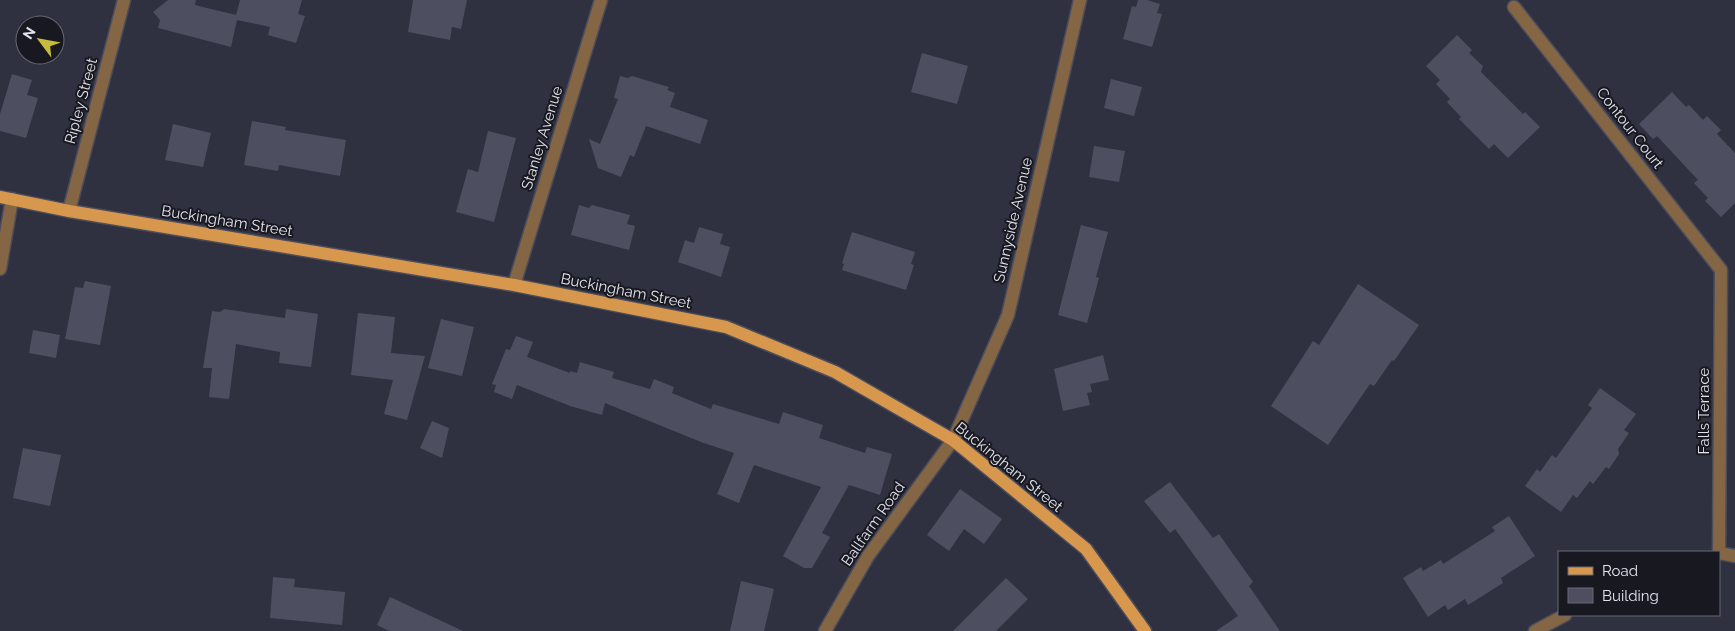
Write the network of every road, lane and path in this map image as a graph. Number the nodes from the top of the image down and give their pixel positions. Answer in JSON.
{"nodes":[{"id":1,"x":124,"y":0,"type":"edge"},
{"id":2,"x":601,"y":0,"type":"edge"},
{"id":3,"x":1080,"y":0,"type":"edge"},
{"id":4,"x":1514,"y":7,"type":"dead end"},
{"id":5,"x":6,"y":198,"type":"edge"},
{"id":6,"x":69,"y":211,"type":"junction"},
{"id":7,"x":0,"y":269,"type":"edge"},
{"id":8,"x":1721,"y":270,"type":"joint"},
{"id":9,"x":514,"y":285,"type":"junction"},
{"id":10,"x":953,"y":440,"type":"junction"},
{"id":11,"x":1719,"y":551,"type":"edge"},
{"id":12,"x":1720,"y":553,"type":"edge"},
{"id":13,"x":1735,"y":556,"type":"edge"},
{"id":14,"x":1563,"y":616,"type":"edge"},
{"id":15,"x":824,"y":631,"type":"edge"},
{"id":16,"x":1145,"y":631,"type":"edge"},
{"id":17,"x":1536,"y":631,"type":"edge"}],
"edges":[{"from":1,"to":6,"type":"street","name":"Ripley Street"},
{"from":2,"to":9,"type":"street","name":"Stanley Avenue"},
{"from":3,"to":10,"type":"street","name":"Sunnyside Avenue"},
{"from":4,"to":8,"type":"street","name":"Contour Court"},
{"from":5,"to":6,"type":"main road","name":"Buckingham Street"},
{"from":5,"to":7,"type":"street"},
{"from":6,"to":9,"type":"main road","name":"Buckingham Street"},
{"from":8,"to":11,"type":"street","name":"Falls Terrace"},
{"from":9,"to":10,"type":"main road","name":"Buckingham Street"},
{"from":10,"to":15,"type":"street","name":"Ballfarm Road"},
{"from":10,"to":16,"type":"main road","name":"Buckingham Street"},
{"from":12,"to":13,"type":"street","name":"Falls Terrace"},
{"from":14,"to":17,"type":"street"}]}
